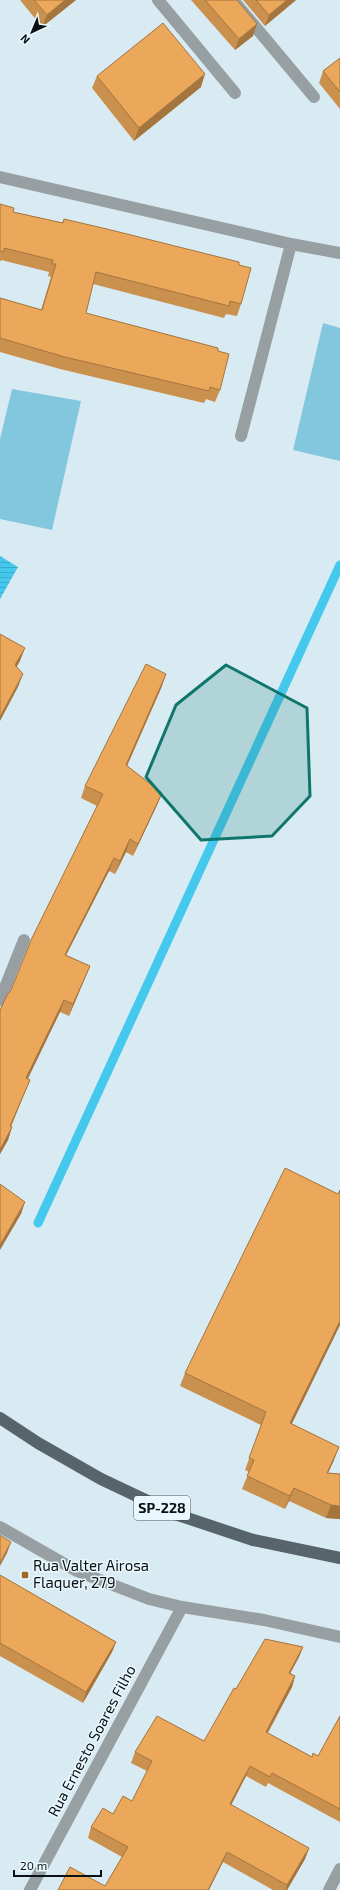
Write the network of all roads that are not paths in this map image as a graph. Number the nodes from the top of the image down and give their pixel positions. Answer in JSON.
{"nodes":[{"id":1,"x":158,"y":0,"type":"edge"},
{"id":2,"x":233,"y":0,"type":"edge"},
{"id":3,"x":235,"y":93,"type":"dead end"},
{"id":4,"x":314,"y":97,"type":"dead end"},
{"id":5,"x":0,"y":177,"type":"edge"},
{"id":6,"x":292,"y":244,"type":"junction"},
{"id":7,"x":340,"y":253,"type":"edge"},
{"id":8,"x":241,"y":436,"type":"dead end"},
{"id":9,"x":24,"y":940,"type":"dead end"},
{"id":10,"x":0,"y":1000,"type":"edge"},
{"id":11,"x":0,"y":1418,"type":"edge"},
{"id":12,"x":0,"y":1527,"type":"edge"},
{"id":13,"x":340,"y":1558,"type":"edge"},
{"id":14,"x":182,"y":1607,"type":"junction"},
{"id":15,"x":340,"y":1637,"type":"edge"},
{"id":16,"x":340,"y":1869,"type":"edge"},
{"id":17,"x":30,"y":1890,"type":"edge"},
{"id":18,"x":329,"y":1890,"type":"edge"}],
"edges":[{"from":1,"to":3,"type":"street"},
{"from":2,"to":4,"type":"street"},
{"from":5,"to":6,"type":"street"},
{"from":6,"to":7,"type":"street"},
{"from":6,"to":8,"type":"street"},
{"from":9,"to":10,"type":"street"},
{"from":11,"to":13,"type":"main road","number":"SP-228"},
{"from":12,"to":14,"type":"street"},
{"from":14,"to":15,"type":"street"},
{"from":14,"to":17,"type":"street","name":"Rua Ernesto Soares Filho"},
{"from":16,"to":18,"type":"street"}]}
